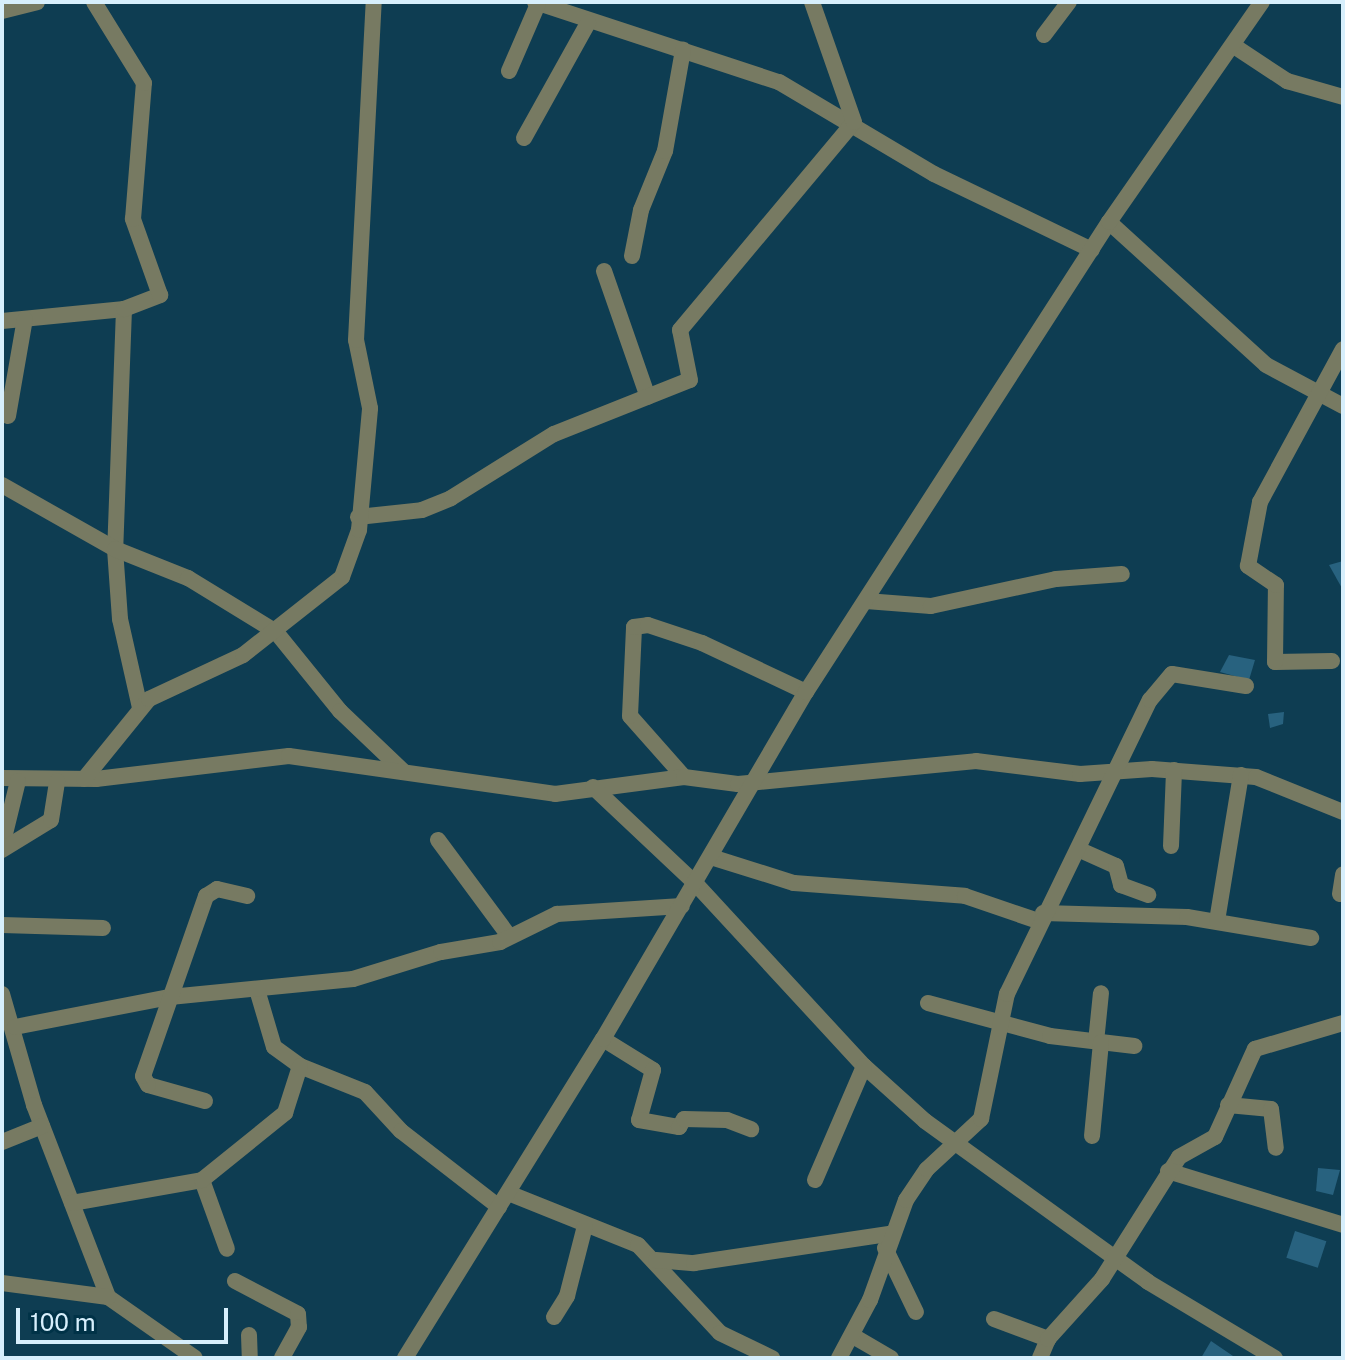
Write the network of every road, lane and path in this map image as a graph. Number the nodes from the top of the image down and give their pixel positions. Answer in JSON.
{"nodes":[{"id":1,"x":37,"y":2,"type":"edge"},
{"id":2,"x":94,"y":2,"type":"edge"},
{"id":3,"x":374,"y":2,"type":"edge"},
{"id":4,"x":812,"y":2,"type":"edge"},
{"id":5,"x":1069,"y":2,"type":"edge"},
{"id":6,"x":1262,"y":2,"type":"edge"},
{"id":7,"x":536,"y":3,"type":"edge"},
{"id":8,"x":2,"y":11,"type":"edge"},
{"id":9,"x":588,"y":23,"type":"junction"},
{"id":10,"x":1044,"y":35,"type":"dead end"},
{"id":11,"x":1234,"y":46,"type":"junction"},
{"id":12,"x":683,"y":50,"type":"junction"},
{"id":13,"x":509,"y":71,"type":"dead end"},
{"id":14,"x":1343,"y":97,"type":"edge"},
{"id":15,"x":854,"y":122,"type":"junction"},
{"id":16,"x":524,"y":138,"type":"dead end"},
{"id":17,"x":1109,"y":222,"type":"junction"},
{"id":18,"x":1092,"y":250,"type":"junction"},
{"id":19,"x":632,"y":256,"type":"dead end"},
{"id":20,"x":604,"y":271,"type":"dead end"},
{"id":21,"x":124,"y":309,"type":"junction"},
{"id":22,"x":25,"y":319,"type":"junction"},
{"id":23,"x":2,"y":321,"type":"edge"},
{"id":24,"x":1343,"y":349,"type":"edge"},
{"id":25,"x":1338,"y":371,"type":"edge"},
{"id":26,"x":1320,"y":394,"type":"junction"},
{"id":27,"x":648,"y":397,"type":"junction"},
{"id":28,"x":1343,"y":406,"type":"edge"},
{"id":29,"x":8,"y":416,"type":"dead end"},
{"id":30,"x":2,"y":485,"type":"edge"},
{"id":31,"x":358,"y":517,"type":"junction"},
{"id":32,"x":115,"y":549,"type":"junction"},
{"id":33,"x":1122,"y":574,"type":"dead end"},
{"id":34,"x":866,"y":601,"type":"junction"},
{"id":35,"x":276,"y":632,"type":"junction"},
{"id":36,"x":1332,"y":661,"type":"dead end"},
{"id":37,"x":1246,"y":686,"type":"dead end"},
{"id":38,"x":806,"y":692,"type":"junction"},
{"id":39,"x":140,"y":708,"type":"junction"},
{"id":40,"x":402,"y":770,"type":"junction"},
{"id":41,"x":1174,"y":770,"type":"junction"},
{"id":42,"x":1113,"y":773,"type":"junction"},
{"id":43,"x":1241,"y":775,"type":"junction"},
{"id":44,"x":684,"y":777,"type":"junction"},
{"id":45,"x":10,"y":779,"type":"edge"},
{"id":46,"x":84,"y":779,"type":"junction"},
{"id":47,"x":57,"y":781,"type":"junction"},
{"id":48,"x":754,"y":781,"type":"junction"},
{"id":49,"x":593,"y":787,"type":"junction"},
{"id":50,"x":1343,"y":812,"type":"edge"},
{"id":51,"x":438,"y":840,"type":"dead end"},
{"id":52,"x":1171,"y":846,"type":"dead end"},
{"id":53,"x":2,"y":848,"type":"edge"},
{"id":54,"x":1080,"y":850,"type":"junction"},
{"id":55,"x":711,"y":857,"type":"junction"},
{"id":56,"x":1343,"y":874,"type":"edge"},
{"id":57,"x":695,"y":883,"type":"junction"},
{"id":58,"x":1340,"y":894,"type":"dead end"},
{"id":59,"x":1148,"y":895,"type":"dead end"},
{"id":60,"x":247,"y":896,"type":"dead end"},
{"id":61,"x":682,"y":906,"type":"junction"},
{"id":62,"x":1040,"y":917,"type":"junction"},
{"id":63,"x":1217,"y":921,"type":"junction"},
{"id":64,"x":2,"y":925,"type":"edge"},
{"id":65,"x":103,"y":928,"type":"dead end"},
{"id":66,"x":509,"y":936,"type":"junction"},
{"id":67,"x":1311,"y":938,"type":"dead end"},
{"id":68,"x":258,"y":993,"type":"junction"},
{"id":69,"x":1101,"y":993,"type":"dead end"},
{"id":70,"x":2,"y":994,"type":"edge"},
{"id":71,"x":170,"y":997,"type":"junction"},
{"id":72,"x":928,"y":1003,"type":"dead end"},
{"id":73,"x":1000,"y":1022,"type":"junction"},
{"id":74,"x":1343,"y":1023,"type":"edge"},
{"id":75,"x":15,"y":1027,"type":"junction"},
{"id":76,"x":603,"y":1039,"type":"junction"},
{"id":77,"x":1099,"y":1042,"type":"junction"},
{"id":78,"x":1134,"y":1046,"type":"dead end"},
{"id":79,"x":300,"y":1066,"type":"junction"},
{"id":80,"x":864,"y":1066,"type":"junction"},
{"id":81,"x":205,"y":1101,"type":"dead end"},
{"id":82,"x":1228,"y":1105,"type":"junction"},
{"id":83,"x":42,"y":1126,"type":"junction"},
{"id":84,"x":751,"y":1129,"type":"dead end"},
{"id":85,"x":1092,"y":1136,"type":"dead end"},
{"id":86,"x":2,"y":1142,"type":"edge"},
{"id":87,"x":959,"y":1143,"type":"junction"},
{"id":88,"x":1276,"y":1148,"type":"dead end"},
{"id":89,"x":1168,"y":1171,"type":"junction"},
{"id":90,"x":202,"y":1180,"type":"junction"},
{"id":91,"x":815,"y":1180,"type":"dead end"},
{"id":92,"x":503,"y":1200,"type":"junction"},
{"id":93,"x":72,"y":1203,"type":"junction"},
{"id":94,"x":1343,"y":1225,"type":"edge"},
{"id":95,"x":585,"y":1226,"type":"junction"},
{"id":96,"x":887,"y":1241,"type":"junction"},
{"id":97,"x":227,"y":1249,"type":"dead end"},
{"id":98,"x":1114,"y":1258,"type":"junction"},
{"id":99,"x":656,"y":1260,"type":"junction"},
{"id":100,"x":235,"y":1281,"type":"dead end"},
{"id":101,"x":2,"y":1283,"type":"edge"},
{"id":102,"x":108,"y":1297,"type":"junction"},
{"id":103,"x":916,"y":1312,"type":"dead end"},
{"id":104,"x":554,"y":1317,"type":"dead end"},
{"id":105,"x":994,"y":1319,"type":"dead end"},
{"id":106,"x":249,"y":1335,"type":"dead end"},
{"id":107,"x":853,"y":1336,"type":"junction"},
{"id":108,"x":1048,"y":1339,"type":"junction"},
{"id":109,"x":195,"y":1358,"type":"edge"},
{"id":110,"x":250,"y":1358,"type":"edge"},
{"id":111,"x":282,"y":1358,"type":"edge"},
{"id":112,"x":405,"y":1358,"type":"edge"},
{"id":113,"x":772,"y":1358,"type":"edge"},
{"id":114,"x":839,"y":1358,"type":"edge"},
{"id":115,"x":891,"y":1358,"type":"edge"},
{"id":116,"x":1040,"y":1358,"type":"edge"},
{"id":117,"x":1275,"y":1358,"type":"edge"}],
"edges":[{"from":1,"to":8,"type":"street"},
{"from":2,"to":21,"type":"street"},
{"from":3,"to":31,"type":"street"},
{"from":4,"to":15,"type":"street"},
{"from":5,"to":10,"type":"street"},
{"from":6,"to":11,"type":"street"},
{"from":7,"to":9,"type":"street"},
{"from":7,"to":13,"type":"street"},
{"from":9,"to":12,"type":"street"},
{"from":9,"to":16,"type":"street"},
{"from":11,"to":14,"type":"street"},
{"from":11,"to":17,"type":"street"},
{"from":12,"to":15,"type":"street"},
{"from":12,"to":19,"type":"street"},
{"from":15,"to":18,"type":"street"},
{"from":15,"to":27,"type":"street"},
{"from":17,"to":18,"type":"street"},
{"from":17,"to":26,"type":"street"},
{"from":18,"to":34,"type":"street"},
{"from":20,"to":27,"type":"street"},
{"from":21,"to":22,"type":"street"},
{"from":21,"to":32,"type":"street"},
{"from":22,"to":23,"type":"street"},
{"from":22,"to":29,"type":"street"},
{"from":24,"to":25,"type":"street"},
{"from":25,"to":26,"type":"street"},
{"from":26,"to":28,"type":"street"},
{"from":26,"to":36,"type":"street"},
{"from":27,"to":31,"type":"street"},
{"from":30,"to":32,"type":"street"},
{"from":31,"to":35,"type":"street"},
{"from":32,"to":35,"type":"street"},
{"from":32,"to":39,"type":"street"},
{"from":33,"to":34,"type":"street"},
{"from":34,"to":38,"type":"street"},
{"from":35,"to":39,"type":"street"},
{"from":35,"to":40,"type":"street"},
{"from":37,"to":42,"type":"street"},
{"from":38,"to":44,"type":"street"},
{"from":38,"to":48,"type":"street"},
{"from":39,"to":46,"type":"street"},
{"from":40,"to":46,"type":"street"},
{"from":40,"to":49,"type":"street"},
{"from":41,"to":42,"type":"street"},
{"from":41,"to":43,"type":"street"},
{"from":41,"to":52,"type":"street"},
{"from":42,"to":48,"type":"street"},
{"from":42,"to":54,"type":"street"},
{"from":43,"to":50,"type":"street"},
{"from":43,"to":63,"type":"street"},
{"from":44,"to":48,"type":"street"},
{"from":44,"to":49,"type":"street"},
{"from":45,"to":47,"type":"street"},
{"from":45,"to":53,"type":"street"},
{"from":46,"to":47,"type":"street"},
{"from":47,"to":53,"type":"street"},
{"from":48,"to":55,"type":"street"},
{"from":49,"to":57,"type":"street"},
{"from":51,"to":66,"type":"street"},
{"from":54,"to":59,"type":"street"},
{"from":54,"to":62,"type":"street"},
{"from":55,"to":57,"type":"street"},
{"from":55,"to":62,"type":"street"},
{"from":56,"to":58,"type":"street"},
{"from":57,"to":61,"type":"street"},
{"from":57,"to":80,"type":"street"},
{"from":60,"to":71,"type":"street"},
{"from":61,"to":66,"type":"street"},
{"from":61,"to":76,"type":"street"},
{"from":62,"to":63,"type":"street"},
{"from":62,"to":73,"type":"street"},
{"from":63,"to":67,"type":"street"},
{"from":64,"to":65,"type":"street"},
{"from":66,"to":68,"type":"street"},
{"from":68,"to":71,"type":"street"},
{"from":68,"to":79,"type":"street"},
{"from":69,"to":77,"type":"street"},
{"from":70,"to":75,"type":"street"},
{"from":71,"to":75,"type":"street"},
{"from":71,"to":81,"type":"street"},
{"from":72,"to":73,"type":"street"},
{"from":73,"to":77,"type":"street"},
{"from":73,"to":87,"type":"street"},
{"from":74,"to":82,"type":"street"},
{"from":75,"to":83,"type":"street"},
{"from":76,"to":84,"type":"street"},
{"from":76,"to":92,"type":"street"},
{"from":77,"to":78,"type":"street"},
{"from":77,"to":85,"type":"street"},
{"from":79,"to":90,"type":"street"},
{"from":79,"to":92,"type":"street"},
{"from":80,"to":87,"type":"street"},
{"from":80,"to":91,"type":"street"},
{"from":82,"to":88,"type":"street"},
{"from":82,"to":89,"type":"street"},
{"from":83,"to":86,"type":"street"},
{"from":83,"to":93,"type":"street"},
{"from":87,"to":96,"type":"street"},
{"from":87,"to":98,"type":"street"},
{"from":89,"to":94,"type":"street"},
{"from":89,"to":98,"type":"street"},
{"from":90,"to":93,"type":"street"},
{"from":90,"to":97,"type":"street"},
{"from":92,"to":95,"type":"street"},
{"from":92,"to":112,"type":"street"},
{"from":93,"to":102,"type":"street"},
{"from":95,"to":99,"type":"street"},
{"from":95,"to":104,"type":"street"},
{"from":96,"to":99,"type":"street"},
{"from":96,"to":103,"type":"street"},
{"from":96,"to":107,"type":"street"},
{"from":98,"to":108,"type":"street"},
{"from":98,"to":117,"type":"street"},
{"from":99,"to":113,"type":"street"},
{"from":100,"to":111,"type":"street"},
{"from":101,"to":102,"type":"street"},
{"from":102,"to":109,"type":"street"},
{"from":105,"to":108,"type":"street"},
{"from":106,"to":110,"type":"street"},
{"from":107,"to":114,"type":"street"},
{"from":107,"to":115,"type":"street"},
{"from":108,"to":116,"type":"street"}]}
